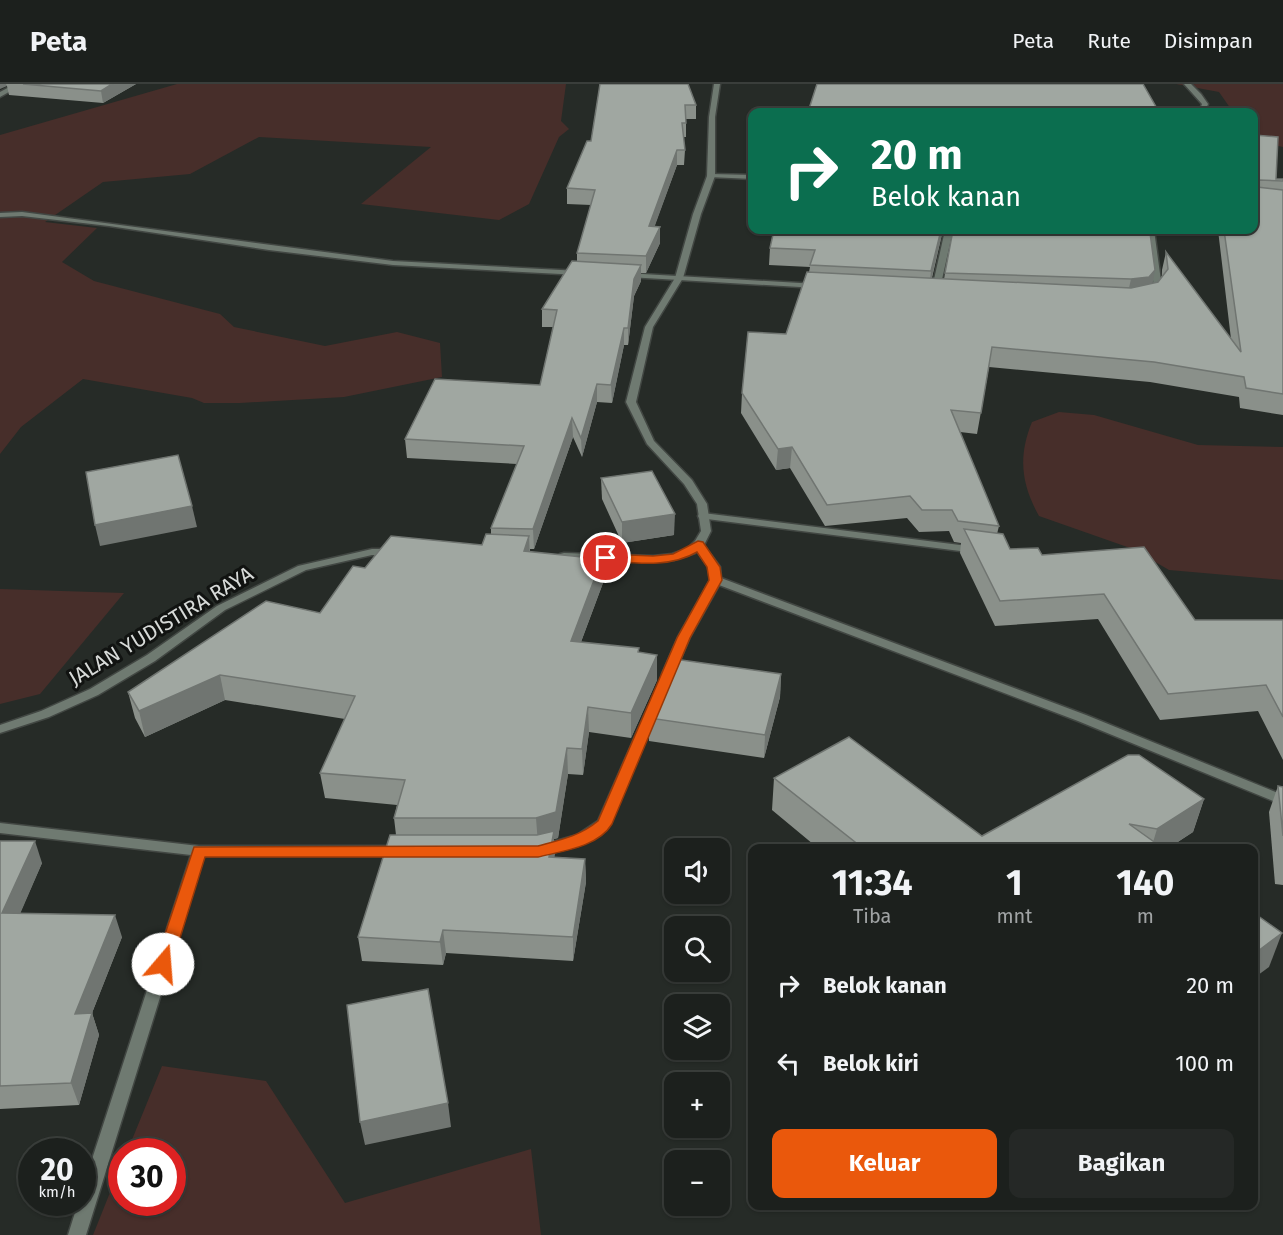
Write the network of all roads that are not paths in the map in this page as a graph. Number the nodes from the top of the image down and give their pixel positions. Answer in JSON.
{"nodes":[{"id":1,"x":20,"y":84,"type":"edge"},
{"id":2,"x":717,"y":84,"type":"edge"},
{"id":3,"x":1187,"y":84,"type":"edge"},
{"id":4,"x":0,"y":95,"type":"edge"},
{"id":5,"x":1204,"y":108,"type":"edge"},
{"id":6,"x":711,"y":176,"type":"junction"},
{"id":7,"x":748,"y":177,"type":"edge"},
{"id":8,"x":0,"y":215,"type":"edge"},
{"id":9,"x":948,"y":234,"type":"edge"},
{"id":10,"x":1151,"y":234,"type":"edge"},
{"id":11,"x":588,"y":273,"type":"edge"},
{"id":12,"x":622,"y":275,"type":"edge"},
{"id":13,"x":679,"y":278,"type":"junction"},
{"id":14,"x":830,"y":287,"type":"edge"},
{"id":15,"x":923,"y":293,"type":"edge"},
{"id":16,"x":935,"y":294,"type":"junction"},
{"id":17,"x":947,"y":294,"type":"edge"},
{"id":18,"x":1146,"y":299,"type":"edge"},
{"id":19,"x":704,"y":516,"type":"junction"},
{"id":20,"x":698,"y":545,"type":"junction"},
{"id":21,"x":983,"y":551,"type":"edge"},
{"id":22,"x":407,"y":552,"type":"edge"},
{"id":23,"x":548,"y":555,"type":"edge"},
{"id":24,"x":716,"y":580,"type":"junction"},
{"id":25,"x":0,"y":729,"type":"edge"},
{"id":26,"x":1283,"y":800,"type":"edge"},
{"id":27,"x":0,"y":828,"type":"edge"},
{"id":28,"x":199,"y":851,"type":"junction"},
{"id":29,"x":410,"y":851,"type":"edge"},
{"id":30,"x":527,"y":851,"type":"edge"},
{"id":31,"x":76,"y":1235,"type":"edge"}],
"edges":[{"from":1,"to":4,"type":"street"},
{"from":2,"to":6,"type":"street"},
{"from":3,"to":5,"type":"street"},
{"from":6,"to":7,"type":"street"},
{"from":6,"to":13,"type":"street"},
{"from":8,"to":11,"type":"street"},
{"from":9,"to":16,"type":"street"},
{"from":10,"to":18,"type":"street"},
{"from":12,"to":13,"type":"street"},
{"from":13,"to":14,"type":"street"},
{"from":13,"to":19,"type":"street"},
{"from":15,"to":16,"type":"street"},
{"from":16,"to":17,"type":"street"},
{"from":19,"to":20,"type":"street"},
{"from":19,"to":21,"type":"street"},
{"from":20,"to":23,"type":"street"},
{"from":20,"to":24,"type":"street"},
{"from":22,"to":25,"type":"street","name":"JALAN YUDISTIRA RAYA"},
{"from":24,"to":26,"type":"street"},
{"from":24,"to":30,"type":"street"},
{"from":27,"to":28,"type":"street"},
{"from":28,"to":29,"type":"street"},
{"from":28,"to":31,"type":"street"}]}
